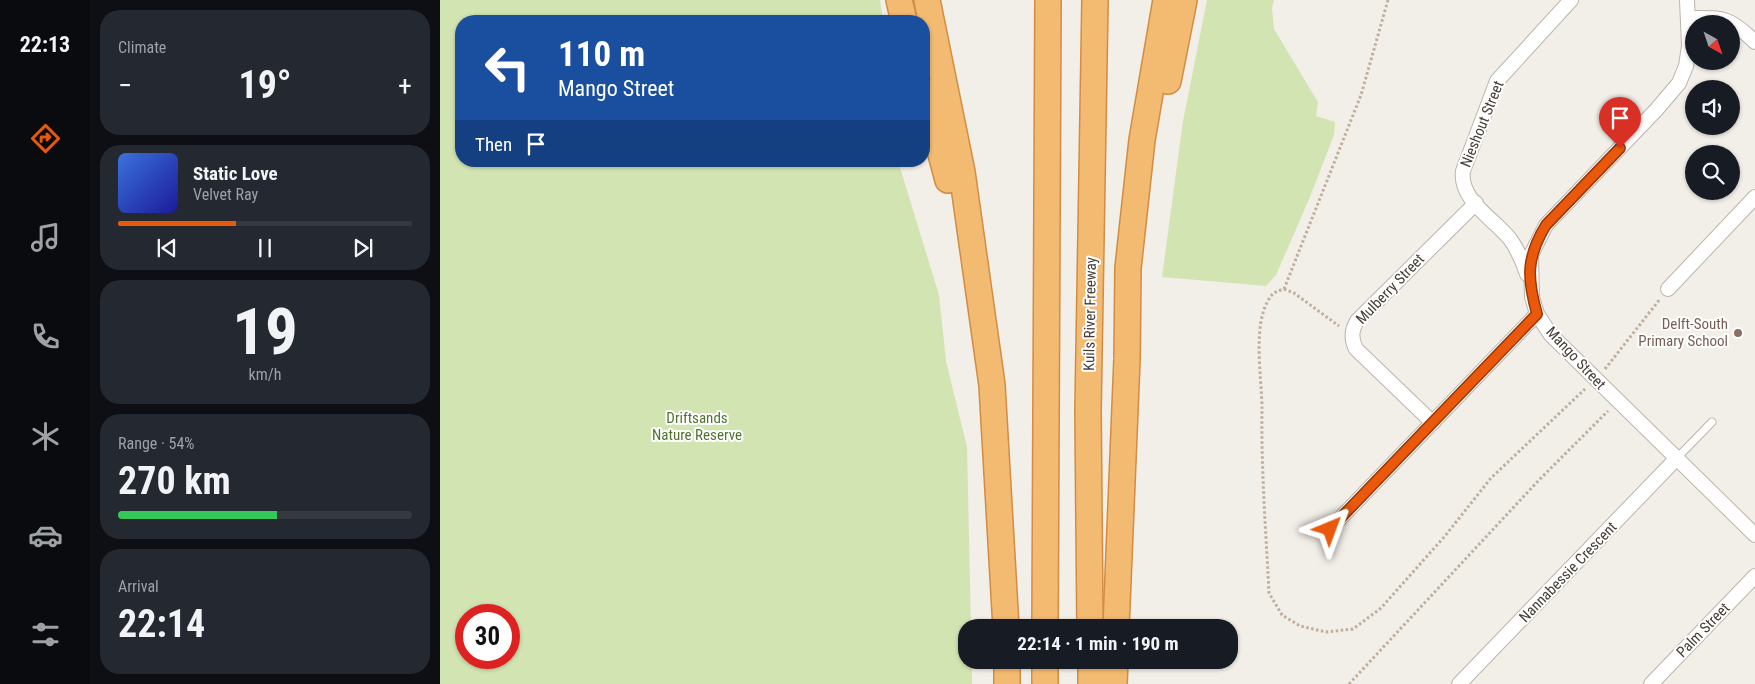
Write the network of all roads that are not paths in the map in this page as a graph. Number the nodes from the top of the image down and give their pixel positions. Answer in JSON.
{"nodes":[{"id":1,"x":898,"y":0,"type":"edge"},
{"id":2,"x":927,"y":0,"type":"edge"},
{"id":3,"x":1048,"y":0,"type":"edge"},
{"id":4,"x":1095,"y":0,"type":"edge"},
{"id":5,"x":1166,"y":0,"type":"edge"},
{"id":6,"x":1184,"y":0,"type":"edge"},
{"id":7,"x":1571,"y":0,"type":"edge"},
{"id":8,"x":1687,"y":0,"type":"edge"},
{"id":9,"x":902,"y":15,"type":"edge"},
{"id":10,"x":1688,"y":15,"type":"edge"},
{"id":11,"x":1740,"y":28,"type":"edge"},
{"id":12,"x":1755,"y":42,"type":"edge"},
{"id":13,"x":1685,"y":68,"type":"edge"},
{"id":14,"x":930,"y":111,"type":"edge"},
{"id":15,"x":1755,"y":197,"type":"edge"},
{"id":16,"x":1476,"y":203,"type":"junction"},
{"id":17,"x":976,"y":276,"type":"junction"},
{"id":18,"x":1530,"y":282,"type":"junction"},
{"id":19,"x":1668,"y":289,"type":"road end"},
{"id":20,"x":1537,"y":314,"type":"junction"},
{"id":21,"x":1127,"y":359,"type":"junction"},
{"id":22,"x":1712,"y":422,"type":"dead end"},
{"id":23,"x":1433,"y":423,"type":"junction"},
{"id":24,"x":1676,"y":459,"type":"junction"},
{"id":25,"x":1330,"y":529,"type":"dead end"},
{"id":26,"x":1755,"y":535,"type":"edge"},
{"id":27,"x":1755,"y":576,"type":"edge"},
{"id":28,"x":1005,"y":619,"type":"edge"},
{"id":29,"x":1045,"y":619,"type":"edge"},
{"id":30,"x":1090,"y":619,"type":"edge"},
{"id":31,"x":1116,"y":619,"type":"edge"},
{"id":32,"x":1007,"y":669,"type":"edge"},
{"id":33,"x":1045,"y":669,"type":"edge"},
{"id":34,"x":1091,"y":669,"type":"edge"},
{"id":35,"x":1115,"y":669,"type":"edge"},
{"id":36,"x":1008,"y":684,"type":"edge"},
{"id":37,"x":1045,"y":684,"type":"edge"},
{"id":38,"x":1091,"y":684,"type":"edge"},
{"id":39,"x":1114,"y":684,"type":"edge"},
{"id":40,"x":1459,"y":684,"type":"edge"},
{"id":41,"x":1651,"y":684,"type":"edge"}],
"edges":[{"from":1,"to":9,"type":"highway"},
{"from":2,"to":17,"type":"highway"},
{"from":3,"to":29,"type":"highway"},
{"from":4,"to":30,"type":"highway","name":"Kuils River Freeway"},
{"from":5,"to":21,"type":"highway"},
{"from":6,"to":21,"type":"highway"},
{"from":7,"to":16,"type":"street","name":"Nieshout Street"},
{"from":8,"to":10,"type":"street","name":"Mango Street"},
{"from":11,"to":12,"type":"street"},
{"from":13,"to":18,"type":"street","name":"Mango Street"},
{"from":14,"to":17,"type":"highway"},
{"from":15,"to":19,"type":"street"},
{"from":16,"to":18,"type":"street","name":"Nieshout Street"},
{"from":16,"to":23,"type":"street","name":"Mulberry Street"},
{"from":17,"to":28,"type":"highway"},
{"from":18,"to":20,"type":"street","name":"Mango Street"},
{"from":20,"to":23,"type":"street"},
{"from":20,"to":24,"type":"street","name":"Mango Street"},
{"from":21,"to":31,"type":"highway"},
{"from":22,"to":24,"type":"lane"},
{"from":23,"to":25,"type":"street"},
{"from":24,"to":26,"type":"street","name":"Mango Street"},
{"from":24,"to":40,"type":"street","name":"Nannabessie Crescent"},
{"from":27,"to":41,"type":"street","name":"Palm Street"},
{"from":32,"to":36,"type":"highway"},
{"from":33,"to":37,"type":"highway"},
{"from":34,"to":38,"type":"highway"},
{"from":35,"to":39,"type":"highway"}]}
